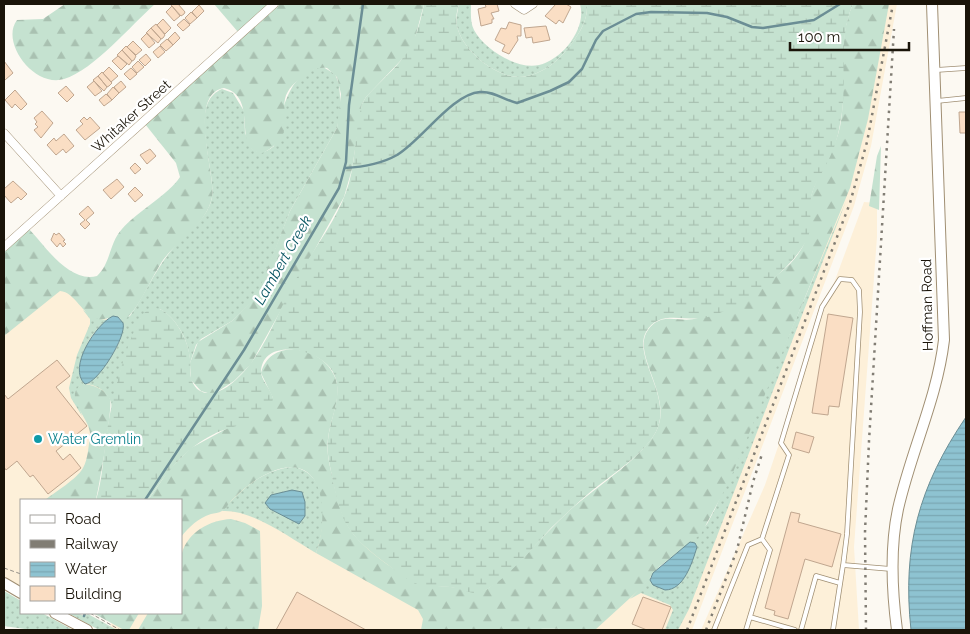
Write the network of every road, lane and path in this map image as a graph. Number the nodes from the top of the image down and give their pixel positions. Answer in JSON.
{"nodes":[{"id":1,"x":274,"y":4,"type":"edge"},
{"id":2,"x":515,"y":4,"type":"edge"},
{"id":3,"x":533,"y":4,"type":"edge"},
{"id":4,"x":932,"y":4,"type":"edge"},
{"id":5,"x":966,"y":68,"type":"edge"},
{"id":6,"x":934,"y":70,"type":"junction"},
{"id":7,"x":966,"y":98,"type":"edge"},
{"id":8,"x":935,"y":101,"type":"junction"},
{"id":9,"x":4,"y":133,"type":"edge"},
{"id":10,"x":60,"y":196,"type":"junction"},
{"id":11,"x":4,"y":247,"type":"edge"},
{"id":12,"x":762,"y":539,"type":"junction"},
{"id":13,"x":842,"y":566,"type":"junction"},
{"id":14,"x":4,"y":568,"type":"edge"},
{"id":15,"x":894,"y":569,"type":"junction"},
{"id":16,"x":20,"y":574,"type":"edge"},
{"id":17,"x":4,"y":583,"type":"edge"},
{"id":18,"x":840,"y":583,"type":"junction"},
{"id":19,"x":20,"y":592,"type":"edge"},
{"id":20,"x":57,"y":614,"type":"edge"},
{"id":21,"x":92,"y":614,"type":"edge"},
{"id":22,"x":750,"y":617,"type":"junction"},
{"id":23,"x":87,"y":630,"type":"edge"},
{"id":24,"x":120,"y":630,"type":"edge"},
{"id":25,"x":714,"y":630,"type":"edge"},
{"id":26,"x":746,"y":630,"type":"edge"},
{"id":27,"x":795,"y":630,"type":"edge"},
{"id":28,"x":801,"y":630,"type":"edge"},
{"id":29,"x":833,"y":630,"type":"edge"},
{"id":30,"x":897,"y":630,"type":"edge"}],
"edges":[{"from":1,"to":10,"type":"street","name":"Whitaker Street"},
{"from":2,"to":3,"type":"street"},
{"from":4,"to":6,"type":"street","name":"Hoffman Road"},
{"from":5,"to":6,"type":"lane"},
{"from":6,"to":8,"type":"street","name":"Hoffman Road"},
{"from":7,"to":8,"type":"lane"},
{"from":8,"to":15,"type":"street","name":"Hoffman Road"},
{"from":9,"to":10,"type":"street"},
{"from":10,"to":11,"type":"street","name":"Whitaker Street"},
{"from":12,"to":13,"type":"lane"},
{"from":12,"to":22,"type":"lane"},
{"from":12,"to":25,"type":"lane"},
{"from":13,"to":15,"type":"lane"},
{"from":13,"to":18,"type":"lane"},
{"from":14,"to":16,"type":"path"},
{"from":15,"to":30,"type":"street","name":"Hoffman Road"},
{"from":17,"to":19,"type":"street"},
{"from":18,"to":28,"type":"lane"},
{"from":18,"to":29,"type":"lane"},
{"from":20,"to":23,"type":"street"},
{"from":21,"to":24,"type":"path"},
{"from":22,"to":26,"type":"lane"},
{"from":22,"to":27,"type":"lane"}]}
